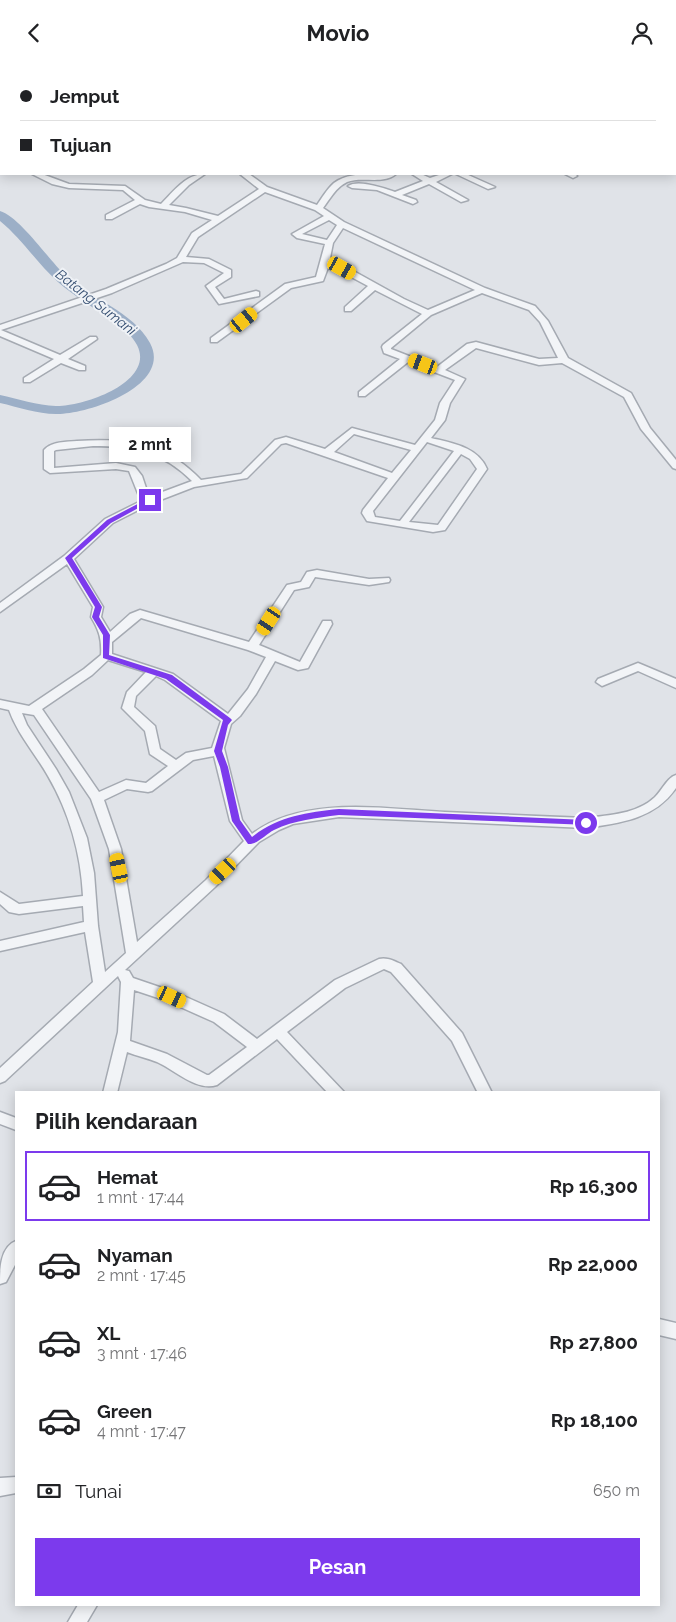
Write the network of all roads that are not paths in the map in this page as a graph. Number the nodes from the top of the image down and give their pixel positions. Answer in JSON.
{"nodes":[{"id":1,"x":38,"y":175,"type":"edge"},
{"id":2,"x":199,"y":175,"type":"edge"},
{"id":3,"x":245,"y":175,"type":"edge"},
{"id":4,"x":389,"y":175,"type":"edge"},
{"id":5,"x":418,"y":175,"type":"edge"},
{"id":6,"x":445,"y":175,"type":"edge"},
{"id":7,"x":462,"y":175,"type":"edge"},
{"id":8,"x":430,"y":181,"type":"junction"},
{"id":9,"x":337,"y":184,"type":"junction"},
{"id":10,"x":491,"y":187,"type":"dead end"},
{"id":11,"x":264,"y":189,"type":"junction"},
{"id":12,"x":395,"y":195,"type":"junction"},
{"id":13,"x":464,"y":200,"type":"dead end"},
{"id":14,"x":141,"y":201,"type":"junction"},
{"id":15,"x":412,"y":202,"type":"dead end"},
{"id":16,"x":163,"y":207,"type":"junction"},
{"id":17,"x":318,"y":208,"type":"junction"},
{"id":18,"x":330,"y":216,"type":"junction"},
{"id":19,"x":109,"y":217,"type":"dead end"},
{"id":20,"x":218,"y":219,"type":"junction"},
{"id":21,"x":341,"y":223,"type":"junction"},
{"id":22,"x":329,"y":243,"type":"junction"},
{"id":23,"x":181,"y":259,"type":"junction"},
{"id":24,"x":325,"y":259,"type":"junction"},
{"id":25,"x":374,"y":286,"type":"junction"},
{"id":26,"x":482,"y":290,"type":"junction"},
{"id":27,"x":256,"y":294,"type":"dead end"},
{"id":28,"x":348,"y":309,"type":"dead end"},
{"id":29,"x":428,"y":313,"type":"junction"},
{"id":30,"x":0,"y":328,"type":"edge"},
{"id":31,"x":0,"y":333,"type":"edge"},
{"id":32,"x":93,"y":339,"type":"dead end"},
{"id":33,"x":214,"y":341,"type":"dead end"},
{"id":34,"x":407,"y":358,"type":"junction"},
{"id":35,"x":59,"y":360,"type":"junction"},
{"id":36,"x":564,"y":360,"type":"junction"},
{"id":37,"x":82,"y":368,"type":"dead end"},
{"id":38,"x":439,"y":371,"type":"junction"},
{"id":39,"x":26,"y":380,"type":"dead end"},
{"id":40,"x":362,"y":393,"type":"dead end"},
{"id":41,"x":425,"y":439,"type":"junction"},
{"id":42,"x":417,"y":449,"type":"junction"},
{"id":43,"x":460,"y":449,"type":"junction"},
{"id":44,"x":326,"y":454,"type":"junction"},
{"id":45,"x":676,"y":466,"type":"edge"},
{"id":46,"x":394,"y":477,"type":"junction"},
{"id":47,"x":199,"y":483,"type":"junction"},
{"id":48,"x":146,"y":502,"type":"junction"},
{"id":49,"x":402,"y":525,"type":"junction"},
{"id":50,"x":68,"y":558,"type":"junction"},
{"id":51,"x":385,"y":580,"type":"dead end"},
{"id":52,"x":0,"y":608,"type":"edge"},
{"id":53,"x":326,"y":624,"type":"dead end"},
{"id":54,"x":108,"y":641,"type":"junction"},
{"id":55,"x":252,"y":647,"type":"junction"},
{"id":56,"x":272,"y":655,"type":"junction"},
{"id":57,"x":106,"y":656,"type":"junction"},
{"id":58,"x":154,"y":671,"type":"junction"},
{"id":59,"x":602,"y":681,"type":"dead end"},
{"id":60,"x":676,"y":684,"type":"edge"},
{"id":61,"x":0,"y":704,"type":"edge"},
{"id":62,"x":14,"y":707,"type":"junction"},
{"id":63,"x":32,"y":709,"type":"junction"},
{"id":64,"x":228,"y":720,"type":"junction"},
{"id":65,"x":218,"y":751,"type":"junction"},
{"id":66,"x":176,"y":767,"type":"junction"},
{"id":67,"x":676,"y":779,"type":"edge"},
{"id":68,"x":97,"y":798,"type":"junction"},
{"id":69,"x":251,"y":842,"type":"junction"},
{"id":70,"x":0,"y":897,"type":"edge"},
{"id":71,"x":89,"y":900,"type":"junction"},
{"id":72,"x":91,"y":926,"type":"junction"},
{"id":73,"x":0,"y":946,"type":"edge"},
{"id":74,"x":133,"y":955,"type":"junction"},
{"id":75,"x":120,"y":968,"type":"junction"},
{"id":76,"x":128,"y":982,"type":"junction"},
{"id":77,"x":100,"y":985,"type":"junction"},
{"id":78,"x":278,"y":1031,"type":"junction"},
{"id":79,"x":122,"y":1045,"type":"junction"},
{"id":80,"x":258,"y":1047,"type":"junction"},
{"id":81,"x":0,"y":1077,"type":"edge"},
{"id":82,"x":110,"y":1091,"type":"edge"},
{"id":83,"x":336,"y":1091,"type":"edge"},
{"id":84,"x":484,"y":1091,"type":"edge"},
{"id":85,"x":0,"y":1118,"type":"edge"},
{"id":86,"x":15,"y":1124,"type":"edge"},
{"id":87,"x":15,"y":1250,"type":"edge"},
{"id":88,"x":0,"y":1277,"type":"edge"},
{"id":89,"x":660,"y":1327,"type":"edge"},
{"id":90,"x":676,"y":1331,"type":"edge"},
{"id":91,"x":15,"y":1485,"type":"edge"},
{"id":92,"x":0,"y":1487,"type":"edge"},
{"id":93,"x":87,"y":1606,"type":"edge"},
{"id":94,"x":77,"y":1622,"type":"edge"}],
"edges":[{"from":1,"to":14,"type":"street"},
{"from":2,"to":16,"type":"street"},
{"from":3,"to":11,"type":"street"},
{"from":4,"to":9,"type":"street"},
{"from":5,"to":8,"type":"street"},
{"from":6,"to":8,"type":"street"},
{"from":7,"to":10,"type":"street"},
{"from":8,"to":12,"type":"street"},
{"from":8,"to":13,"type":"street"},
{"from":9,"to":12,"type":"street"},
{"from":9,"to":17,"type":"street"},
{"from":11,"to":17,"type":"street"},
{"from":11,"to":20,"type":"street"},
{"from":12,"to":15,"type":"street"},
{"from":14,"to":16,"type":"street"},
{"from":14,"to":19,"type":"street"},
{"from":16,"to":20,"type":"street"},
{"from":17,"to":18,"type":"street"},
{"from":18,"to":21,"type":"street"},
{"from":18,"to":22,"type":"street"},
{"from":20,"to":23,"type":"street"},
{"from":21,"to":22,"type":"street"},
{"from":21,"to":26,"type":"street"},
{"from":22,"to":24,"type":"street"},
{"from":23,"to":27,"type":"street"},
{"from":23,"to":30,"type":"street"},
{"from":24,"to":25,"type":"street"},
{"from":24,"to":33,"type":"street"},
{"from":25,"to":28,"type":"street"},
{"from":25,"to":29,"type":"street"},
{"from":26,"to":29,"type":"street"},
{"from":26,"to":36,"type":"street"},
{"from":29,"to":34,"type":"street"},
{"from":31,"to":35,"type":"street"},
{"from":32,"to":35,"type":"street"},
{"from":34,"to":38,"type":"street"},
{"from":34,"to":40,"type":"street"},
{"from":35,"to":37,"type":"street"},
{"from":35,"to":39,"type":"street"},
{"from":36,"to":38,"type":"street"},
{"from":36,"to":45,"type":"street"},
{"from":38,"to":41,"type":"street"},
{"from":41,"to":42,"type":"street"},
{"from":41,"to":43,"type":"street"},
{"from":42,"to":44,"type":"street"},
{"from":42,"to":46,"type":"street"},
{"from":43,"to":49,"type":"street"},
{"from":43,"to":49,"type":"street"},
{"from":44,"to":46,"type":"street"},
{"from":44,"to":47,"type":"street"},
{"from":46,"to":49,"type":"street"},
{"from":47,"to":48,"type":"street"},
{"from":47,"to":48,"type":"street"},
{"from":48,"to":50,"type":"street"},
{"from":50,"to":52,"type":"street"},
{"from":50,"to":54,"type":"street"},
{"from":51,"to":55,"type":"street"},
{"from":53,"to":56,"type":"street"},
{"from":54,"to":55,"type":"street"},
{"from":54,"to":57,"type":"street"},
{"from":55,"to":56,"type":"street"},
{"from":56,"to":64,"type":"street"},
{"from":57,"to":58,"type":"street"},
{"from":57,"to":63,"type":"street"},
{"from":58,"to":64,"type":"street"},
{"from":58,"to":66,"type":"street"},
{"from":59,"to":60,"type":"street"},
{"from":61,"to":62,"type":"street"},
{"from":62,"to":63,"type":"street"},
{"from":62,"to":71,"type":"street"},
{"from":63,"to":68,"type":"street"},
{"from":64,"to":65,"type":"street"},
{"from":65,"to":66,"type":"street"},
{"from":65,"to":69,"type":"street"},
{"from":66,"to":68,"type":"street"},
{"from":67,"to":69,"type":"street"},
{"from":68,"to":74,"type":"street"},
{"from":69,"to":74,"type":"street"},
{"from":70,"to":71,"type":"street"},
{"from":71,"to":72,"type":"street"},
{"from":72,"to":73,"type":"street"},
{"from":72,"to":77,"type":"street"},
{"from":74,"to":75,"type":"street"},
{"from":75,"to":76,"type":"street"},
{"from":75,"to":77,"type":"street"},
{"from":76,"to":79,"type":"street"},
{"from":76,"to":80,"type":"street"},
{"from":77,"to":81,"type":"street"},
{"from":78,"to":80,"type":"street"},
{"from":78,"to":83,"type":"street"},
{"from":78,"to":84,"type":"street"},
{"from":79,"to":80,"type":"street"},
{"from":79,"to":82,"type":"street"},
{"from":85,"to":86,"type":"street"},
{"from":87,"to":88,"type":"street"},
{"from":89,"to":90,"type":"street"},
{"from":91,"to":92,"type":"street"},
{"from":93,"to":94,"type":"street"}]}
